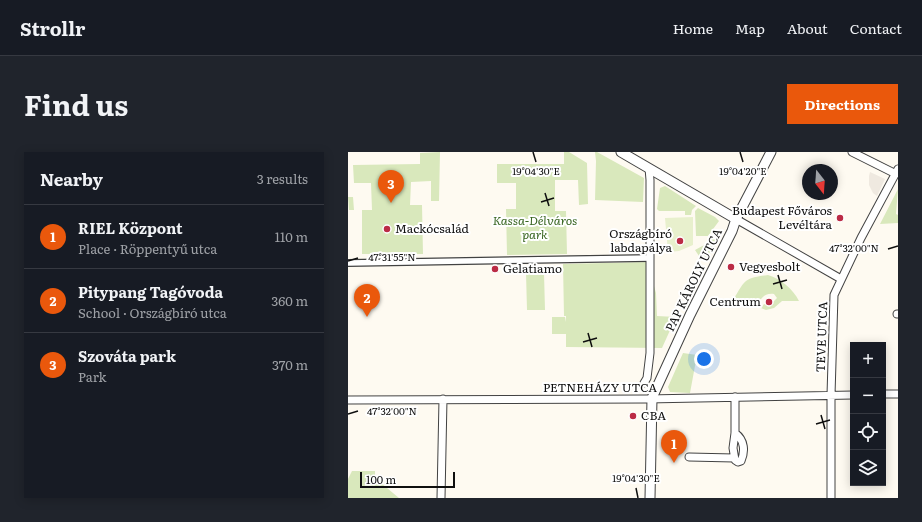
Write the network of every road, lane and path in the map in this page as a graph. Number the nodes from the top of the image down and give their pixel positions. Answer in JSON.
{"nodes":[{"id":1,"x":621,"y":152,"type":"edge"},
{"id":2,"x":771,"y":152,"type":"edge"},
{"id":3,"x":852,"y":152,"type":"edge"},
{"id":4,"x":649,"y":168,"type":"junction"},
{"id":5,"x":897,"y":171,"type":"edge"},
{"id":6,"x":736,"y":219,"type":"junction"},
{"id":7,"x":650,"y":258,"type":"junction"},
{"id":8,"x":348,"y":263,"type":"edge"},
{"id":9,"x":841,"y":280,"type":"junction"},
{"id":10,"x":644,"y":382,"type":"dead end"},
{"id":11,"x":886,"y":394,"type":"edge"},
{"id":12,"x":898,"y":394,"type":"edge"},
{"id":13,"x":850,"y":395,"type":"edge"},
{"id":14,"x":831,"y":396,"type":"junction"},
{"id":15,"x":735,"y":397,"type":"junction"},
{"id":16,"x":652,"y":398,"type":"junction"},
{"id":17,"x":443,"y":399,"type":"junction"},
{"id":18,"x":348,"y":400,"type":"edge"},
{"id":19,"x":689,"y":457,"type":"dead end"},
{"id":20,"x":440,"y":498,"type":"edge"},
{"id":21,"x":650,"y":498,"type":"edge"},
{"id":22,"x":831,"y":498,"type":"edge"}],
"edges":[{"from":1,"to":4,"type":"street"},
{"from":2,"to":6,"type":"street","name":"PAP KÁROLY UTCA"},
{"from":3,"to":5,"type":"street"},
{"from":4,"to":6,"type":"street"},
{"from":4,"to":7,"type":"street"},
{"from":5,"to":9,"type":"street","name":"TEVE UTCA"},
{"from":6,"to":9,"type":"street"},
{"from":6,"to":16,"type":"street","name":"PAP KÁROLY UTCA"},
{"from":7,"to":8,"type":"street"},
{"from":7,"to":10,"type":"street"},
{"from":9,"to":14,"type":"street","name":"TEVE UTCA"},
{"from":11,"to":12,"type":"street"},
{"from":13,"to":14,"type":"street","name":"PETNEHÁZY UTCA"},
{"from":14,"to":15,"type":"street","name":"PETNEHÁZY UTCA"},
{"from":14,"to":22,"type":"street","name":"TEVE UTCA"},
{"from":15,"to":16,"type":"street","name":"PETNEHÁZY UTCA"},
{"from":15,"to":19,"type":"street"},
{"from":16,"to":17,"type":"street","name":"PETNEHÁZY UTCA"},
{"from":16,"to":21,"type":"street"},
{"from":17,"to":18,"type":"street","name":"PETNEHÁZY UTCA"},
{"from":17,"to":20,"type":"street"}]}
